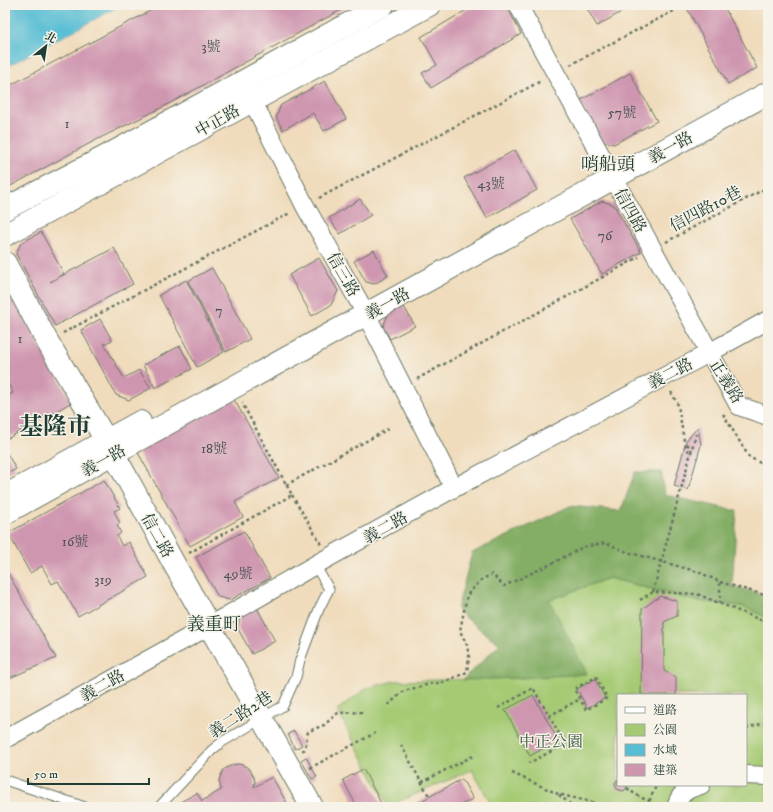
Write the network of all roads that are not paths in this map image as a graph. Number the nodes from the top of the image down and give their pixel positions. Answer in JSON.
{"nodes":[{"id":1,"x":383,"y":5,"type":"edge"},
{"id":2,"x":429,"y":5,"type":"edge"},
{"id":3,"x":518,"y":5,"type":"edge"},
{"id":4,"x":768,"y":76,"type":"edge"},
{"id":5,"x":248,"y":91,"type":"junction"},
{"id":6,"x":768,"y":93,"type":"edge"},
{"id":7,"x":610,"y":172,"type":"junction"},
{"id":8,"x":5,"y":209,"type":"edge"},
{"id":9,"x":5,"y":235,"type":"edge"},
{"id":10,"x":5,"y":263,"type":"edge"},
{"id":11,"x":363,"y":308,"type":"junction"},
{"id":12,"x":768,"y":320,"type":"edge"},
{"id":13,"x":709,"y":353,"type":"junction"},
{"id":14,"x":768,"y":416,"type":"edge"},
{"id":15,"x":110,"y":447,"type":"junction"},
{"id":16,"x":454,"y":488,"type":"junction"},
{"id":17,"x":5,"y":496,"type":"edge"},
{"id":18,"x":5,"y":513,"type":"edge"},
{"id":19,"x":322,"y":562,"type":"junction"},
{"id":20,"x":209,"y":626,"type":"junction"},
{"id":21,"x":262,"y":719,"type":"junction"},
{"id":22,"x":5,"y":739,"type":"edge"},
{"id":23,"x":747,"y":775,"type":"edge"},
{"id":24,"x":768,"y":776,"type":"edge"},
{"id":25,"x":5,"y":780,"type":"edge"},
{"id":26,"x":697,"y":786,"type":"edge"},
{"id":27,"x":85,"y":807,"type":"edge"},
{"id":28,"x":159,"y":807,"type":"edge"},
{"id":29,"x":312,"y":807,"type":"edge"},
{"id":30,"x":677,"y":807,"type":"edge"}],
"edges":[{"from":1,"to":5,"type":"main road","name":"中正路"},
{"from":2,"to":5,"type":"main road","name":"中正路"},
{"from":3,"to":7,"type":"street","name":"信四路"},
{"from":4,"to":7,"type":"main road","name":"義一路"},
{"from":5,"to":8,"type":"main road","name":"中正路"},
{"from":5,"to":9,"type":"main road","name":"中正路"},
{"from":5,"to":11,"type":"street","name":"信三路"},
{"from":6,"to":7,"type":"main road","name":"義一路"},
{"from":7,"to":11,"type":"main road","name":"義一路"},
{"from":7,"to":13,"type":"street","name":"信四路"},
{"from":10,"to":15,"type":"main road","name":"信二路"},
{"from":11,"to":15,"type":"main road","name":"義一路"},
{"from":11,"to":15,"type":"main road","name":"義一路"},
{"from":11,"to":16,"type":"street","name":"信三路"},
{"from":12,"to":13,"type":"street","name":"義二路"},
{"from":13,"to":14,"type":"street","name":"正義路"},
{"from":13,"to":16,"type":"street","name":"義二路"},
{"from":15,"to":17,"type":"main road","name":"義一路"},
{"from":15,"to":18,"type":"main road","name":"義一路"},
{"from":15,"to":20,"type":"main road","name":"信二路"},
{"from":16,"to":19,"type":"street","name":"義二路"},
{"from":19,"to":20,"type":"street","name":"義二路"},
{"from":19,"to":21,"type":"lane","name":"義二路2巷"},
{"from":20,"to":21,"type":"main road","name":"信二路"},
{"from":20,"to":22,"type":"street","name":"義二路"},
{"from":21,"to":28,"type":"lane","name":"義二路2巷"},
{"from":21,"to":29,"type":"main road","name":"信二路"},
{"from":23,"to":24,"type":"street"},
{"from":25,"to":27,"type":"lane"},
{"from":26,"to":30,"type":"street"}]}
